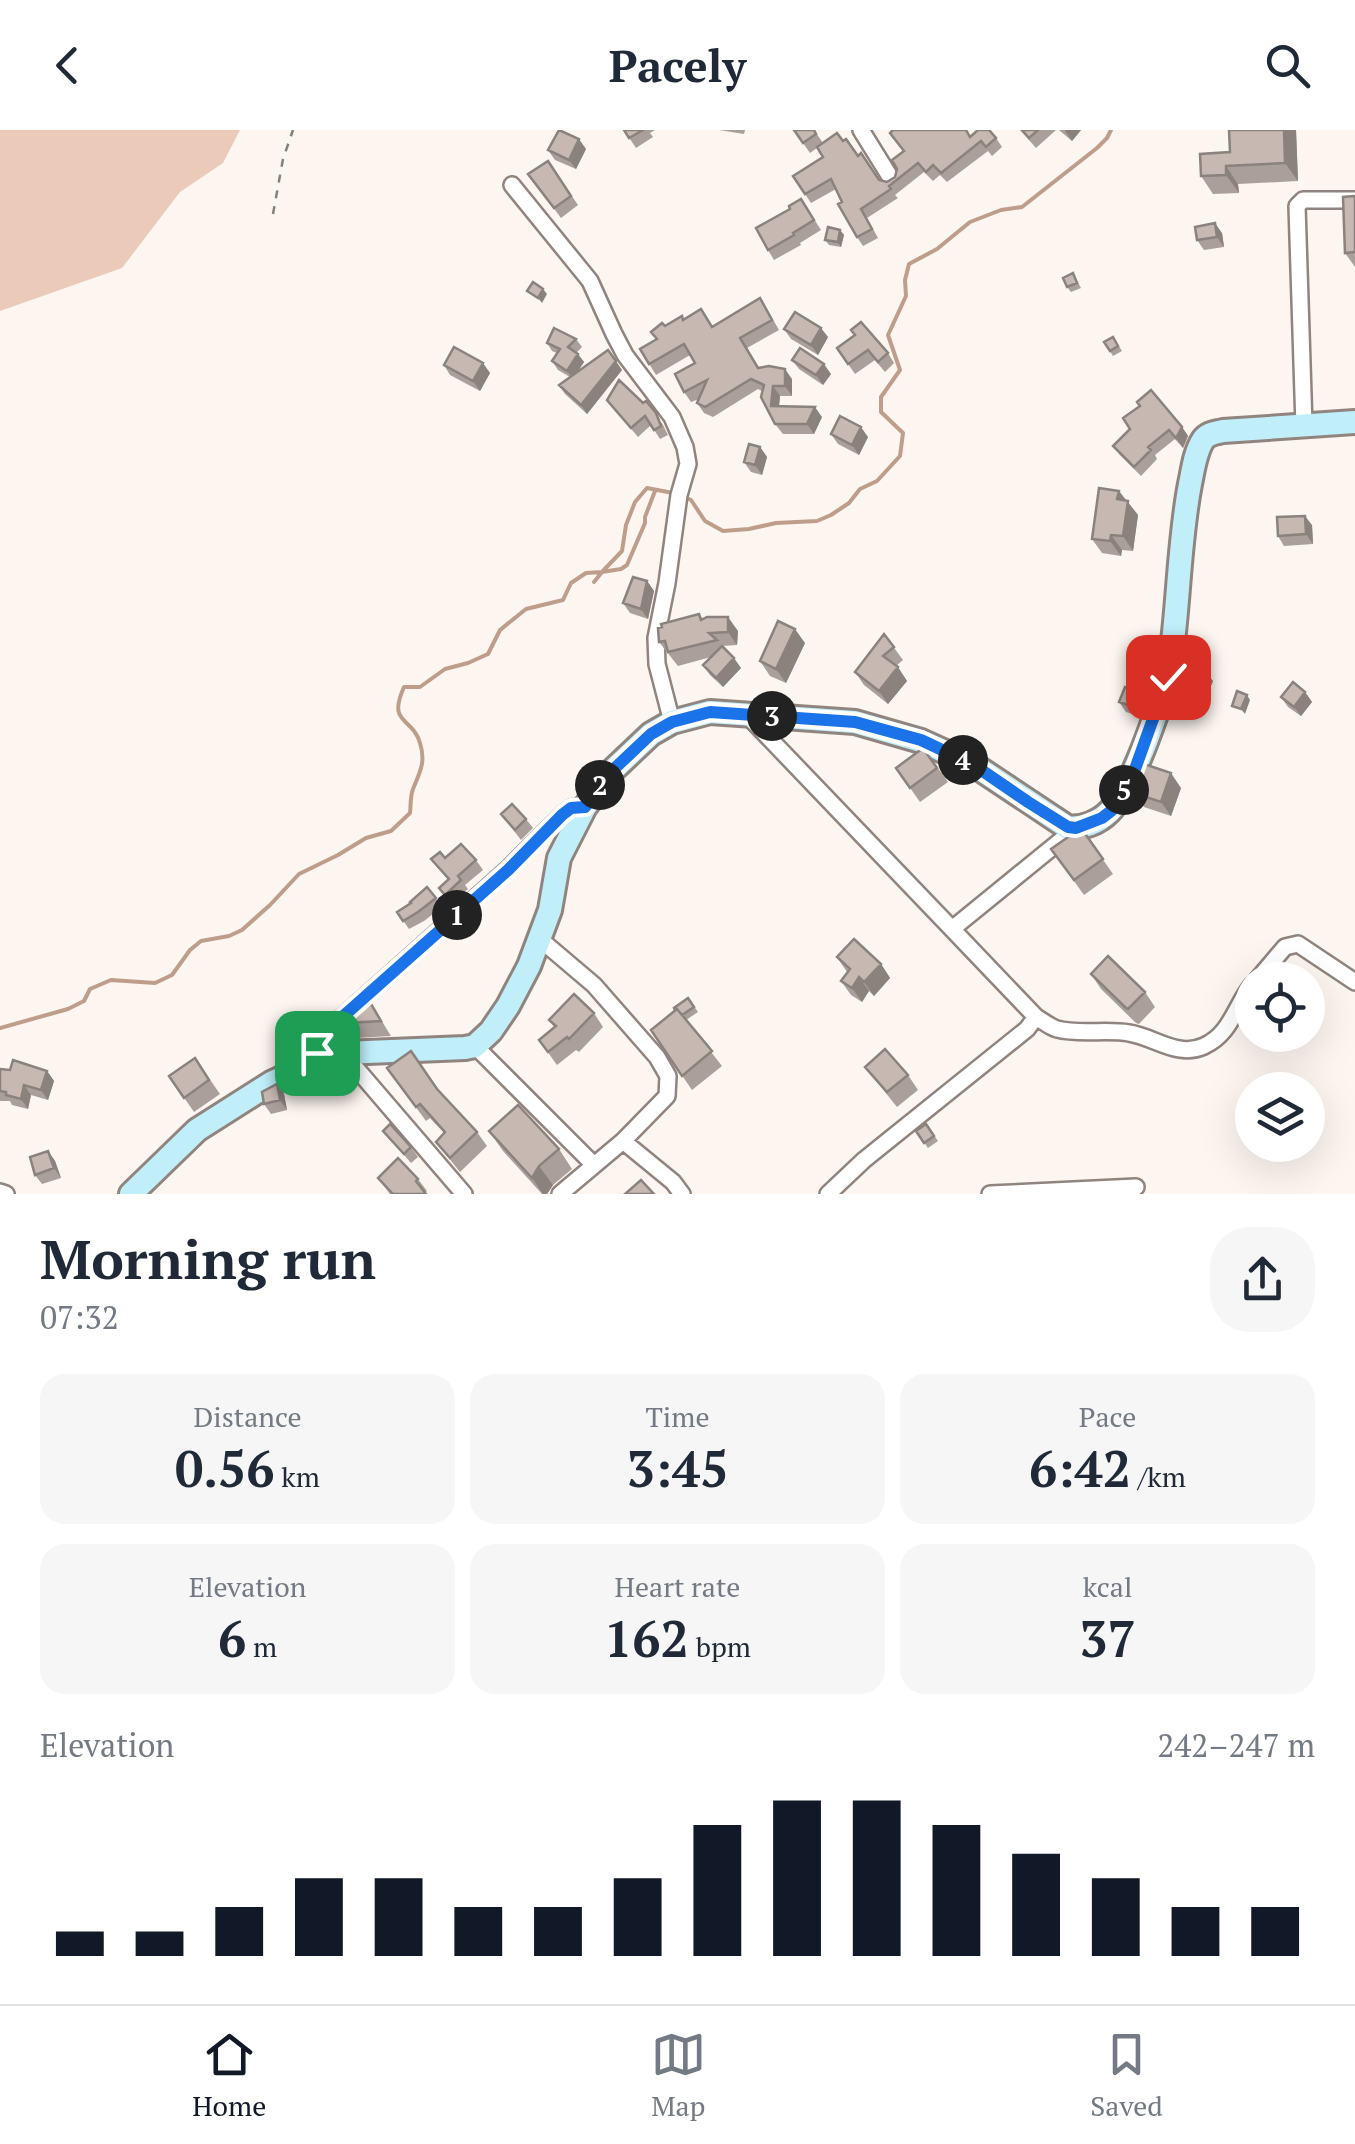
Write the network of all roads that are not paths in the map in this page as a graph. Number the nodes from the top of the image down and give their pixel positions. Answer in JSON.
{"nodes":[{"id":1,"x":861,"y":130,"type":"edge"},
{"id":2,"x":892,"y":180,"type":"edge"},
{"id":3,"x":512,"y":185,"type":"dead end"},
{"id":4,"x":1355,"y":200,"type":"edge"},
{"id":5,"x":1355,"y":422,"type":"edge"},
{"id":6,"x":1304,"y":426,"type":"junction"},
{"id":7,"x":747,"y":715,"type":"junction"},
{"id":8,"x":672,"y":722,"type":"junction"},
{"id":9,"x":585,"y":807,"type":"junction"},
{"id":10,"x":1076,"y":828,"type":"junction"},
{"id":11,"x":952,"y":929,"type":"junction"},
{"id":12,"x":541,"y":940,"type":"junction"},
{"id":13,"x":1272,"y":962,"type":"edge"},
{"id":14,"x":1325,"y":962,"type":"edge"},
{"id":15,"x":1325,"y":962,"type":"edge"},
{"id":16,"x":1355,"y":982,"type":"edge"},
{"id":17,"x":1235,"y":1013,"type":"edge"},
{"id":18,"x":1036,"y":1017,"type":"junction"},
{"id":19,"x":475,"y":1046,"type":"junction"},
{"id":20,"x":343,"y":1052,"type":"junction"},
{"id":21,"x":314,"y":1064,"type":"junction"},
{"id":22,"x":623,"y":1141,"type":"junction"},
{"id":23,"x":594,"y":1165,"type":"junction"},
{"id":24,"x":1136,"y":1186,"type":"dead end"},
{"id":25,"x":131,"y":1194,"type":"edge"},
{"id":26,"x":464,"y":1194,"type":"edge"},
{"id":27,"x":560,"y":1194,"type":"edge"},
{"id":28,"x":682,"y":1194,"type":"edge"},
{"id":29,"x":828,"y":1194,"type":"edge"},
{"id":30,"x":990,"y":1194,"type":"edge"}],
"edges":[{"from":1,"to":2,"type":"street"},
{"from":3,"to":8,"type":"street"},
{"from":4,"to":6,"type":"street"},
{"from":5,"to":6,"type":"street"},
{"from":6,"to":10,"type":"street"},
{"from":7,"to":8,"type":"street"},
{"from":7,"to":10,"type":"street"},
{"from":7,"to":11,"type":"street"},
{"from":8,"to":9,"type":"street"},
{"from":9,"to":12,"type":"street"},
{"from":9,"to":21,"type":"street"},
{"from":10,"to":11,"type":"street"},
{"from":11,"to":18,"type":"street"},
{"from":12,"to":19,"type":"street"},
{"from":12,"to":22,"type":"street"},
{"from":13,"to":14,"type":"street"},
{"from":15,"to":16,"type":"street"},
{"from":17,"to":18,"type":"street"},
{"from":18,"to":29,"type":"street"},
{"from":19,"to":20,"type":"street"},
{"from":19,"to":23,"type":"street"},
{"from":20,"to":21,"type":"street"},
{"from":20,"to":26,"type":"street"},
{"from":21,"to":25,"type":"street"},
{"from":22,"to":23,"type":"street"},
{"from":22,"to":28,"type":"street"},
{"from":23,"to":27,"type":"street"},
{"from":24,"to":30,"type":"street"}]}
